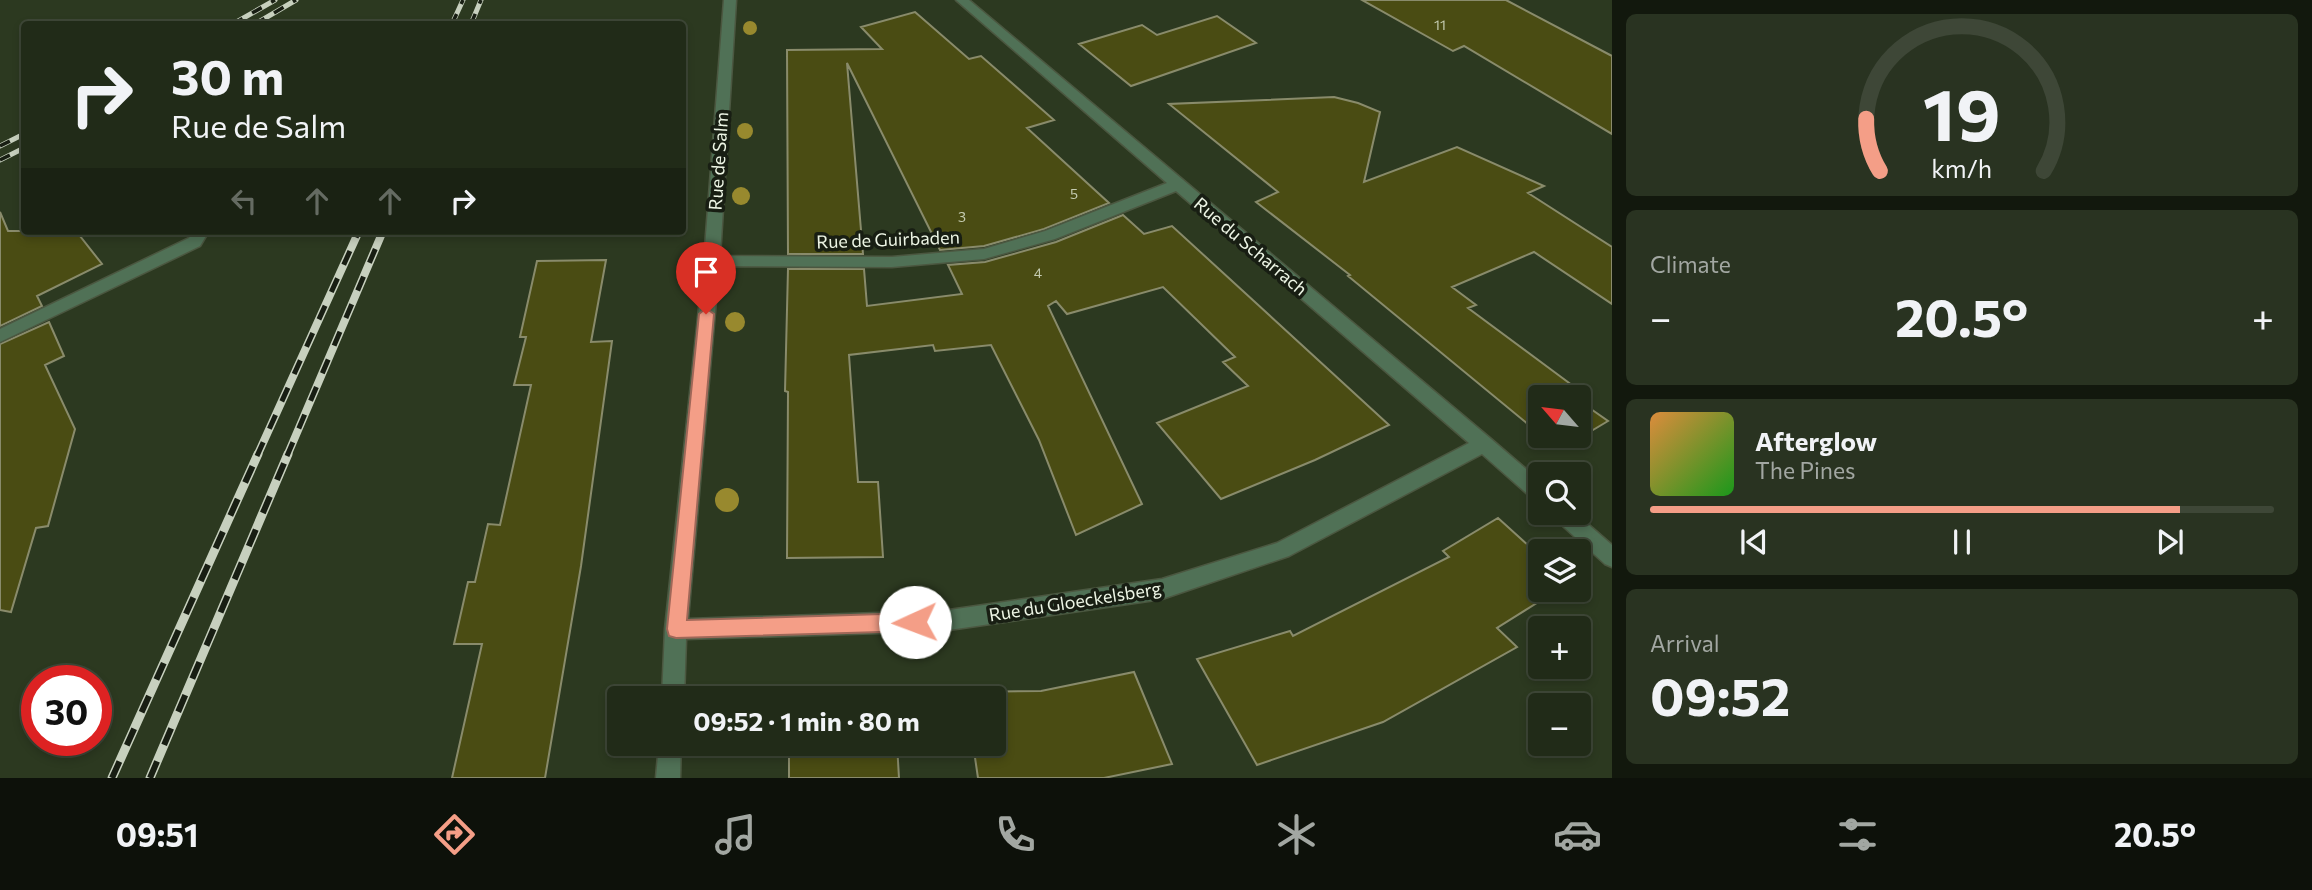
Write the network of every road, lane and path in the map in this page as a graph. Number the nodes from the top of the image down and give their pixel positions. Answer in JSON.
{"nodes":[{"id":1,"x":730,"y":0,"type":"edge"},
{"id":2,"x":962,"y":0,"type":"edge"},
{"id":3,"x":1179,"y":184,"type":"junction"},
{"id":4,"x":199,"y":235,"type":"edge"},
{"id":5,"x":712,"y":261,"type":"junction"},
{"id":6,"x":0,"y":336,"type":"edge"},
{"id":7,"x":1485,"y":444,"type":"junction"},
{"id":8,"x":1528,"y":482,"type":"edge"},
{"id":9,"x":1575,"y":525,"type":"edge"},
{"id":10,"x":1612,"y":558,"type":"edge"},
{"id":11,"x":676,"y":629,"type":"junction"},
{"id":12,"x":674,"y":686,"type":"edge"},
{"id":13,"x":669,"y":756,"type":"edge"},
{"id":14,"x":668,"y":778,"type":"edge"}],
"edges":[{"from":1,"to":5,"type":"street","name":"Rue de Salm"},
{"from":2,"to":3,"type":"street","name":"Rue du Scharrach"},
{"from":3,"to":5,"type":"street","name":"Rue de Guirbaden"},
{"from":3,"to":7,"type":"street","name":"Rue du Scharrach"},
{"from":4,"to":6,"type":"street"},
{"from":5,"to":11,"type":"street","name":"Rue de Salm"},
{"from":7,"to":8,"type":"street","name":"Rue du Scharrach"},
{"from":7,"to":11,"type":"street","name":"Rue du Gloeckelsberg"},
{"from":9,"to":10,"type":"street"},
{"from":11,"to":12,"type":"street","name":"Rue de Salm"},
{"from":13,"to":14,"type":"street"}]}
